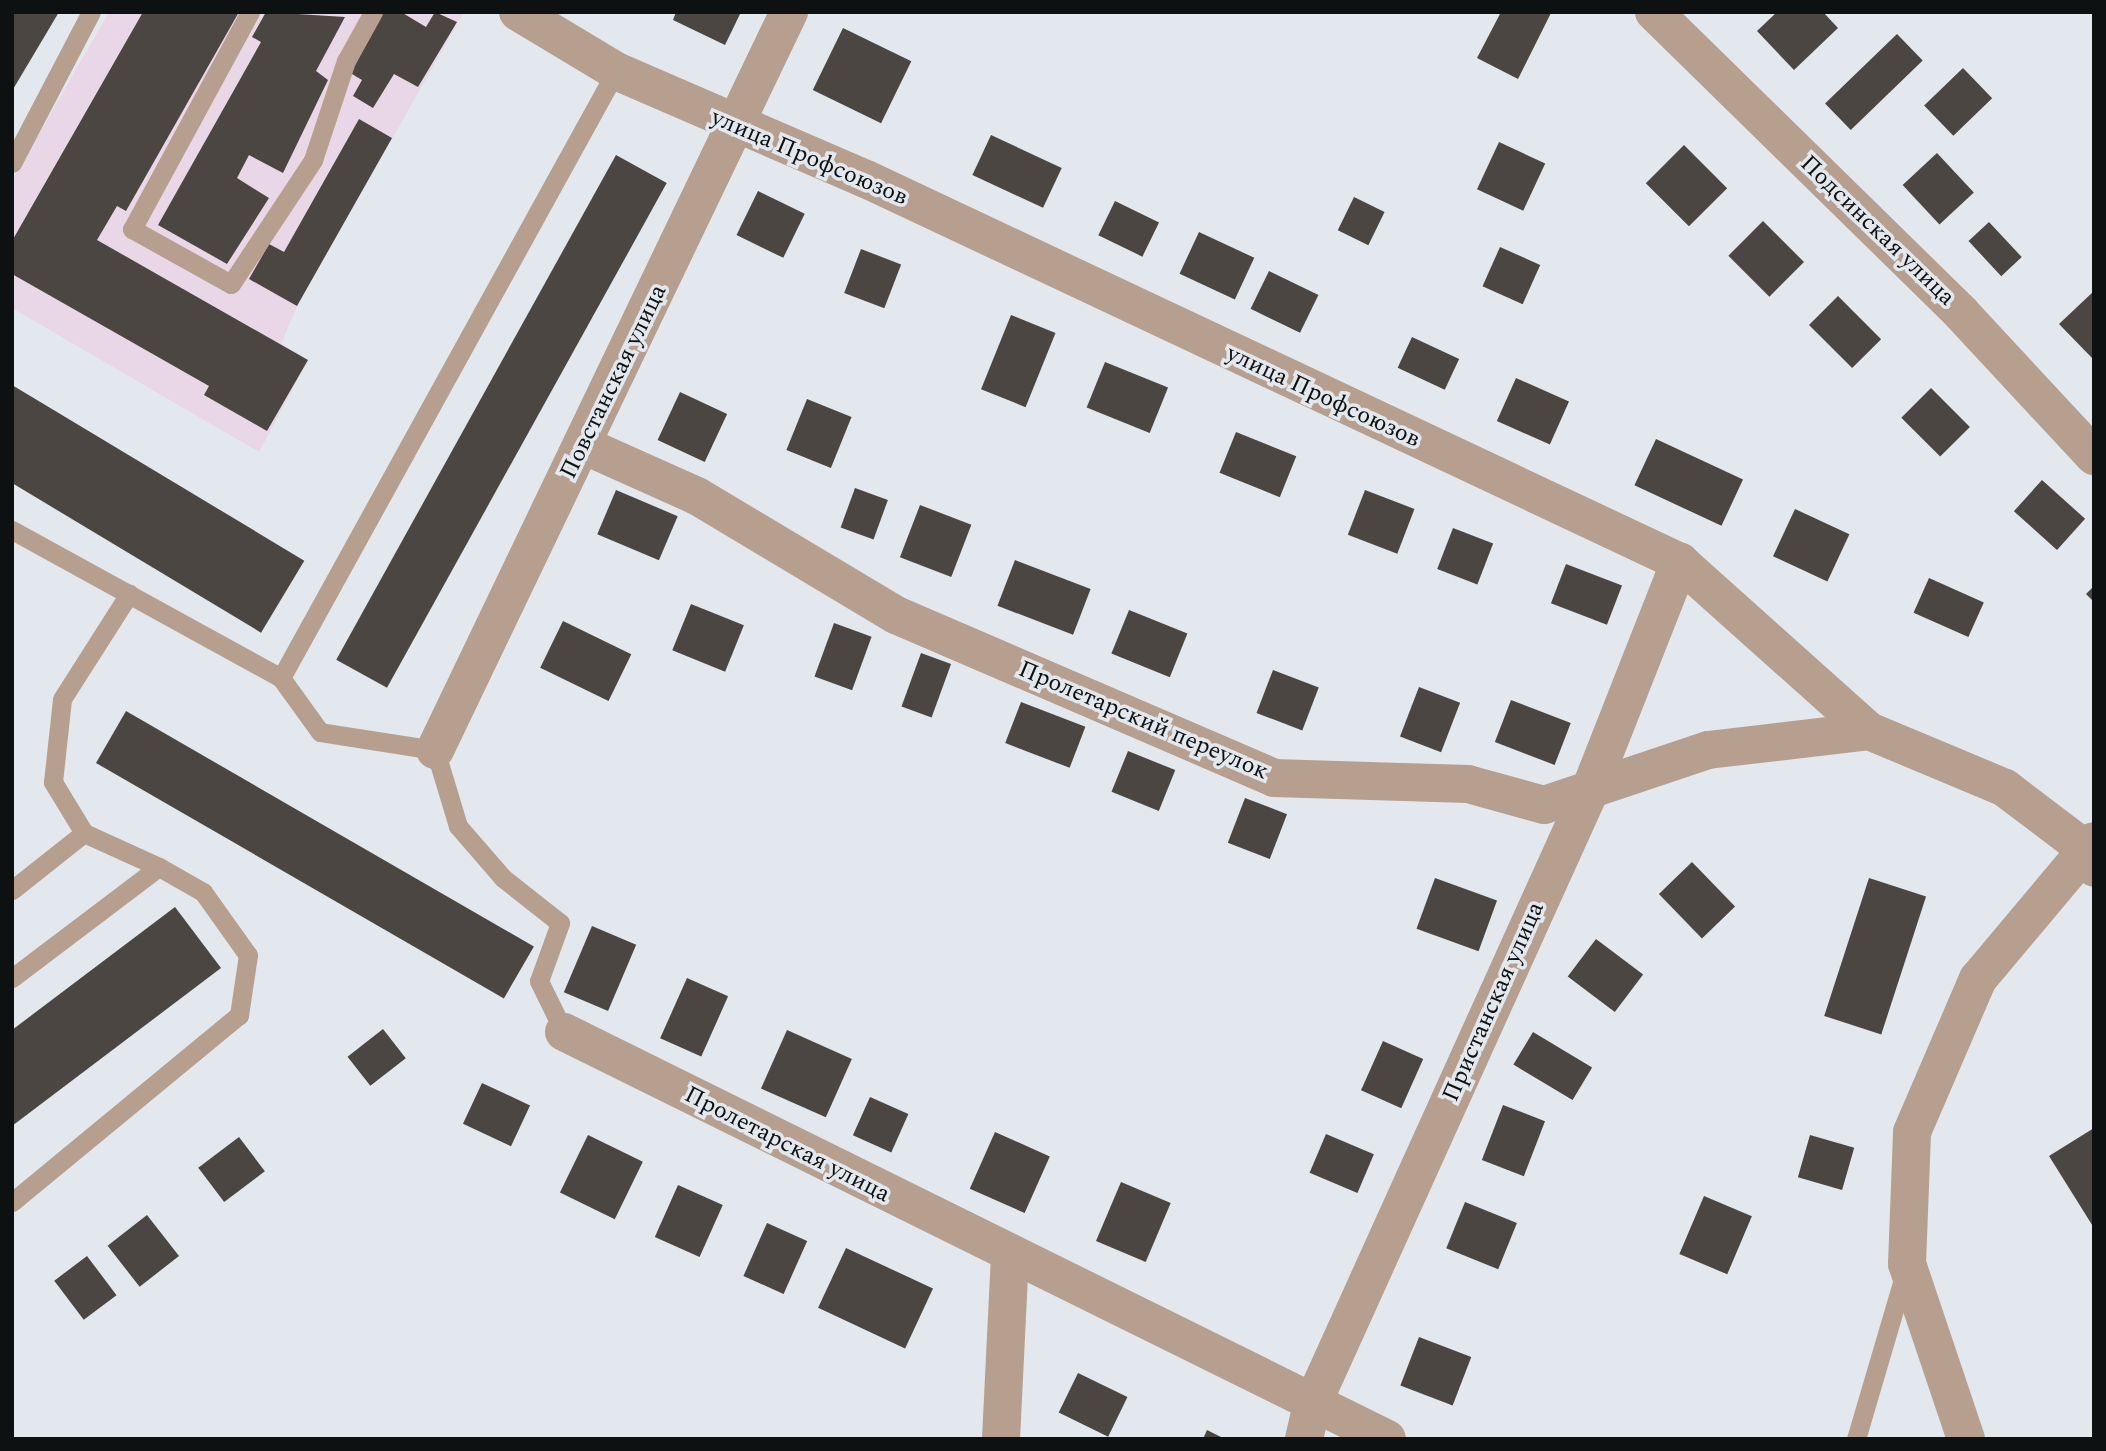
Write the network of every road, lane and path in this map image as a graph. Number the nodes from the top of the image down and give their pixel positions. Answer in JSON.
{"nodes":[{"id":1,"x":91,"y":12,"type":"edge"},
{"id":2,"x":250,"y":12,"type":"edge"},
{"id":3,"x":373,"y":12,"type":"edge"},
{"id":4,"x":518,"y":12,"type":"edge"},
{"id":5,"x":789,"y":12,"type":"edge"},
{"id":6,"x":1654,"y":12,"type":"edge"},
{"id":7,"x":616,"y":71,"type":"junction"},
{"id":8,"x":737,"y":128,"type":"junction"},
{"id":9,"x":12,"y":163,"type":"edge"},
{"id":10,"x":583,"y":444,"type":"junction"},
{"id":11,"x":2094,"y":456,"type":"edge"},
{"id":12,"x":12,"y":530,"type":"edge"},
{"id":13,"x":1680,"y":562,"type":"junction"},
{"id":14,"x":129,"y":594,"type":"junction"},
{"id":15,"x":281,"y":678,"type":"junction"},
{"id":16,"x":1869,"y":731,"type":"junction"},
{"id":17,"x":435,"y":750,"type":"junction"},
{"id":18,"x":1588,"y":795,"type":"junction"},
{"id":19,"x":84,"y":833,"type":"junction"},
{"id":20,"x":2091,"y":852,"type":"edge"},
{"id":21,"x":159,"y":867,"type":"junction"},
{"id":22,"x":12,"y":890,"type":"edge"},
{"id":23,"x":12,"y":978,"type":"edge"},
{"id":24,"x":564,"y":1032,"type":"joint"},
{"id":25,"x":12,"y":1202,"type":"edge"},
{"id":26,"x":1010,"y":1258,"type":"junction"},
{"id":27,"x":1907,"y":1264,"type":"junction"},
{"id":28,"x":1308,"y":1422,"type":"edge"},
{"id":29,"x":1001,"y":1439,"type":"edge"},
{"id":30,"x":1387,"y":1439,"type":"edge"},
{"id":31,"x":1857,"y":1439,"type":"edge"},
{"id":32,"x":1966,"y":1439,"type":"edge"}],
"edges":[{"from":1,"to":9,"type":"lane"},
{"from":2,"to":3,"type":"lane"},
{"from":4,"to":7,"type":"street","name":"улица Профсоюзов"},
{"from":5,"to":8,"type":"street","name":"Повстанская улица"},
{"from":6,"to":11,"type":"street","name":"Подсинская улица"},
{"from":7,"to":8,"type":"street","name":"улица Профсоюзов"},
{"from":7,"to":15,"type":"lane"},
{"from":8,"to":10,"type":"street","name":"Повстанская улица"},
{"from":8,"to":13,"type":"street","name":"улица Профсоюзов"},
{"from":10,"to":17,"type":"street","name":"Повстанская улица"},
{"from":10,"to":18,"type":"street","name":"Пролетарский переулок"},
{"from":12,"to":14,"type":"lane"},
{"from":13,"to":16,"type":"street","name":"улица Профсоюзов"},
{"from":13,"to":18,"type":"street","name":"Пристанская улица"},
{"from":14,"to":15,"type":"lane"},
{"from":14,"to":19,"type":"lane"},
{"from":15,"to":17,"type":"lane"},
{"from":16,"to":18,"type":"street","name":"Пролетарский переулок"},
{"from":16,"to":20,"type":"street","name":"улица Профсоюзов"},
{"from":17,"to":24,"type":"lane"},
{"from":18,"to":28,"type":"street","name":"Пристанская улица"},
{"from":19,"to":21,"type":"lane"},
{"from":19,"to":22,"type":"lane"},
{"from":20,"to":27,"type":"street"},
{"from":21,"to":23,"type":"lane"},
{"from":21,"to":25,"type":"lane"},
{"from":24,"to":26,"type":"street","name":"Пролетарская улица"},
{"from":26,"to":28,"type":"street","name":"Пролетарская улица"},
{"from":26,"to":29,"type":"street"},
{"from":27,"to":31,"type":"lane"},
{"from":27,"to":32,"type":"street"},
{"from":28,"to":30,"type":"street","name":"Пролетарская улица"}]}
